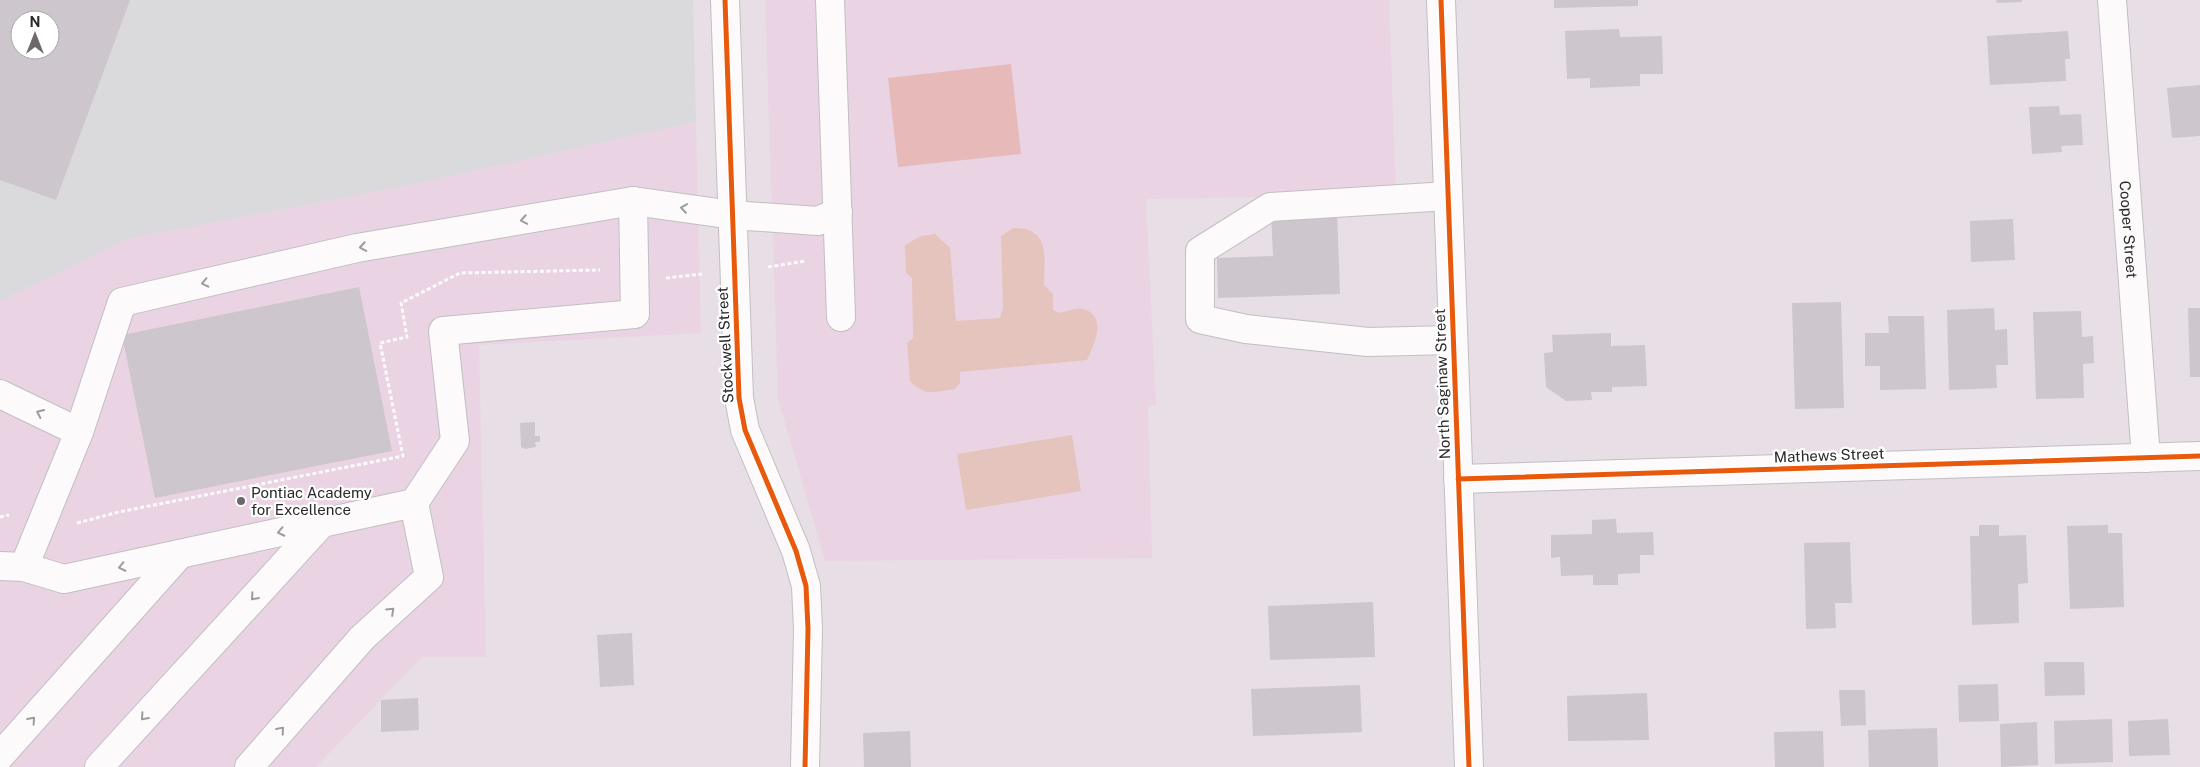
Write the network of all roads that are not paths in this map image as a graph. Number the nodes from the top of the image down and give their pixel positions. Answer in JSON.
{"nodes":[{"id":1,"x":725,"y":0,"type":"edge"},
{"id":2,"x":830,"y":0,"type":"edge"},
{"id":3,"x":1441,"y":0,"type":"edge"},
{"id":4,"x":2112,"y":0,"type":"edge"},
{"id":5,"x":1448,"y":196,"type":"junction"},
{"id":6,"x":633,"y":201,"type":"junction"},
{"id":7,"x":838,"y":212,"type":"junction"},
{"id":8,"x":732,"y":215,"type":"junction"},
{"id":9,"x":841,"y":318,"type":"dead end"},
{"id":10,"x":1453,"y":340,"type":"junction"},
{"id":11,"x":0,"y":394,"type":"edge"},
{"id":12,"x":79,"y":432,"type":"junction"},
{"id":13,"x":2200,"y":456,"type":"edge"},
{"id":14,"x":2146,"y":458,"type":"junction"},
{"id":15,"x":1458,"y":479,"type":"junction"},
{"id":16,"x":414,"y":503,"type":"junction"},
{"id":17,"x":322,"y":523,"type":"junction"},
{"id":18,"x":180,"y":554,"type":"junction"},
{"id":19,"x":12,"y":566,"type":"edge"},
{"id":20,"x":0,"y":756,"type":"edge"},
{"id":21,"x":99,"y":767,"type":"edge"},
{"id":22,"x":249,"y":767,"type":"edge"},
{"id":23,"x":805,"y":767,"type":"edge"},
{"id":24,"x":1469,"y":767,"type":"edge"}],
"edges":[{"from":1,"to":8,"type":"street","name":"Stockwell Street"},
{"from":2,"to":7,"type":"street"},
{"from":3,"to":5,"type":"street","name":"North Saginaw Street"},
{"from":4,"to":14,"type":"street","name":"Cooper Street"},
{"from":5,"to":10,"type":"street","name":"North Saginaw Street"},
{"from":5,"to":10,"type":"street"},
{"from":8,"to":6,"type":"street","one_way":true},
{"from":6,"to":12,"type":"street","one_way":true},
{"from":6,"to":16,"type":"street"},
{"from":7,"to":8,"type":"street"},
{"from":7,"to":9,"type":"street"},
{"from":8,"to":23,"type":"street","name":"Stockwell Street"},
{"from":10,"to":15,"type":"street","name":"North Saginaw Street"},
{"from":12,"to":11,"type":"street","one_way":true},
{"from":12,"to":19,"type":"street"},
{"from":13,"to":14,"type":"street","name":"Mathews Street"},
{"from":14,"to":15,"type":"street","name":"Mathews Street"},
{"from":15,"to":24,"type":"street","name":"North Saginaw Street"},
{"from":16,"to":17,"type":"street"},
{"from":22,"to":16,"type":"street","one_way":true},
{"from":17,"to":18,"type":"street","one_way":true},
{"from":17,"to":21,"type":"street","one_way":true},
{"from":18,"to":19,"type":"street","one_way":true},
{"from":20,"to":18,"type":"street","one_way":true}]}
